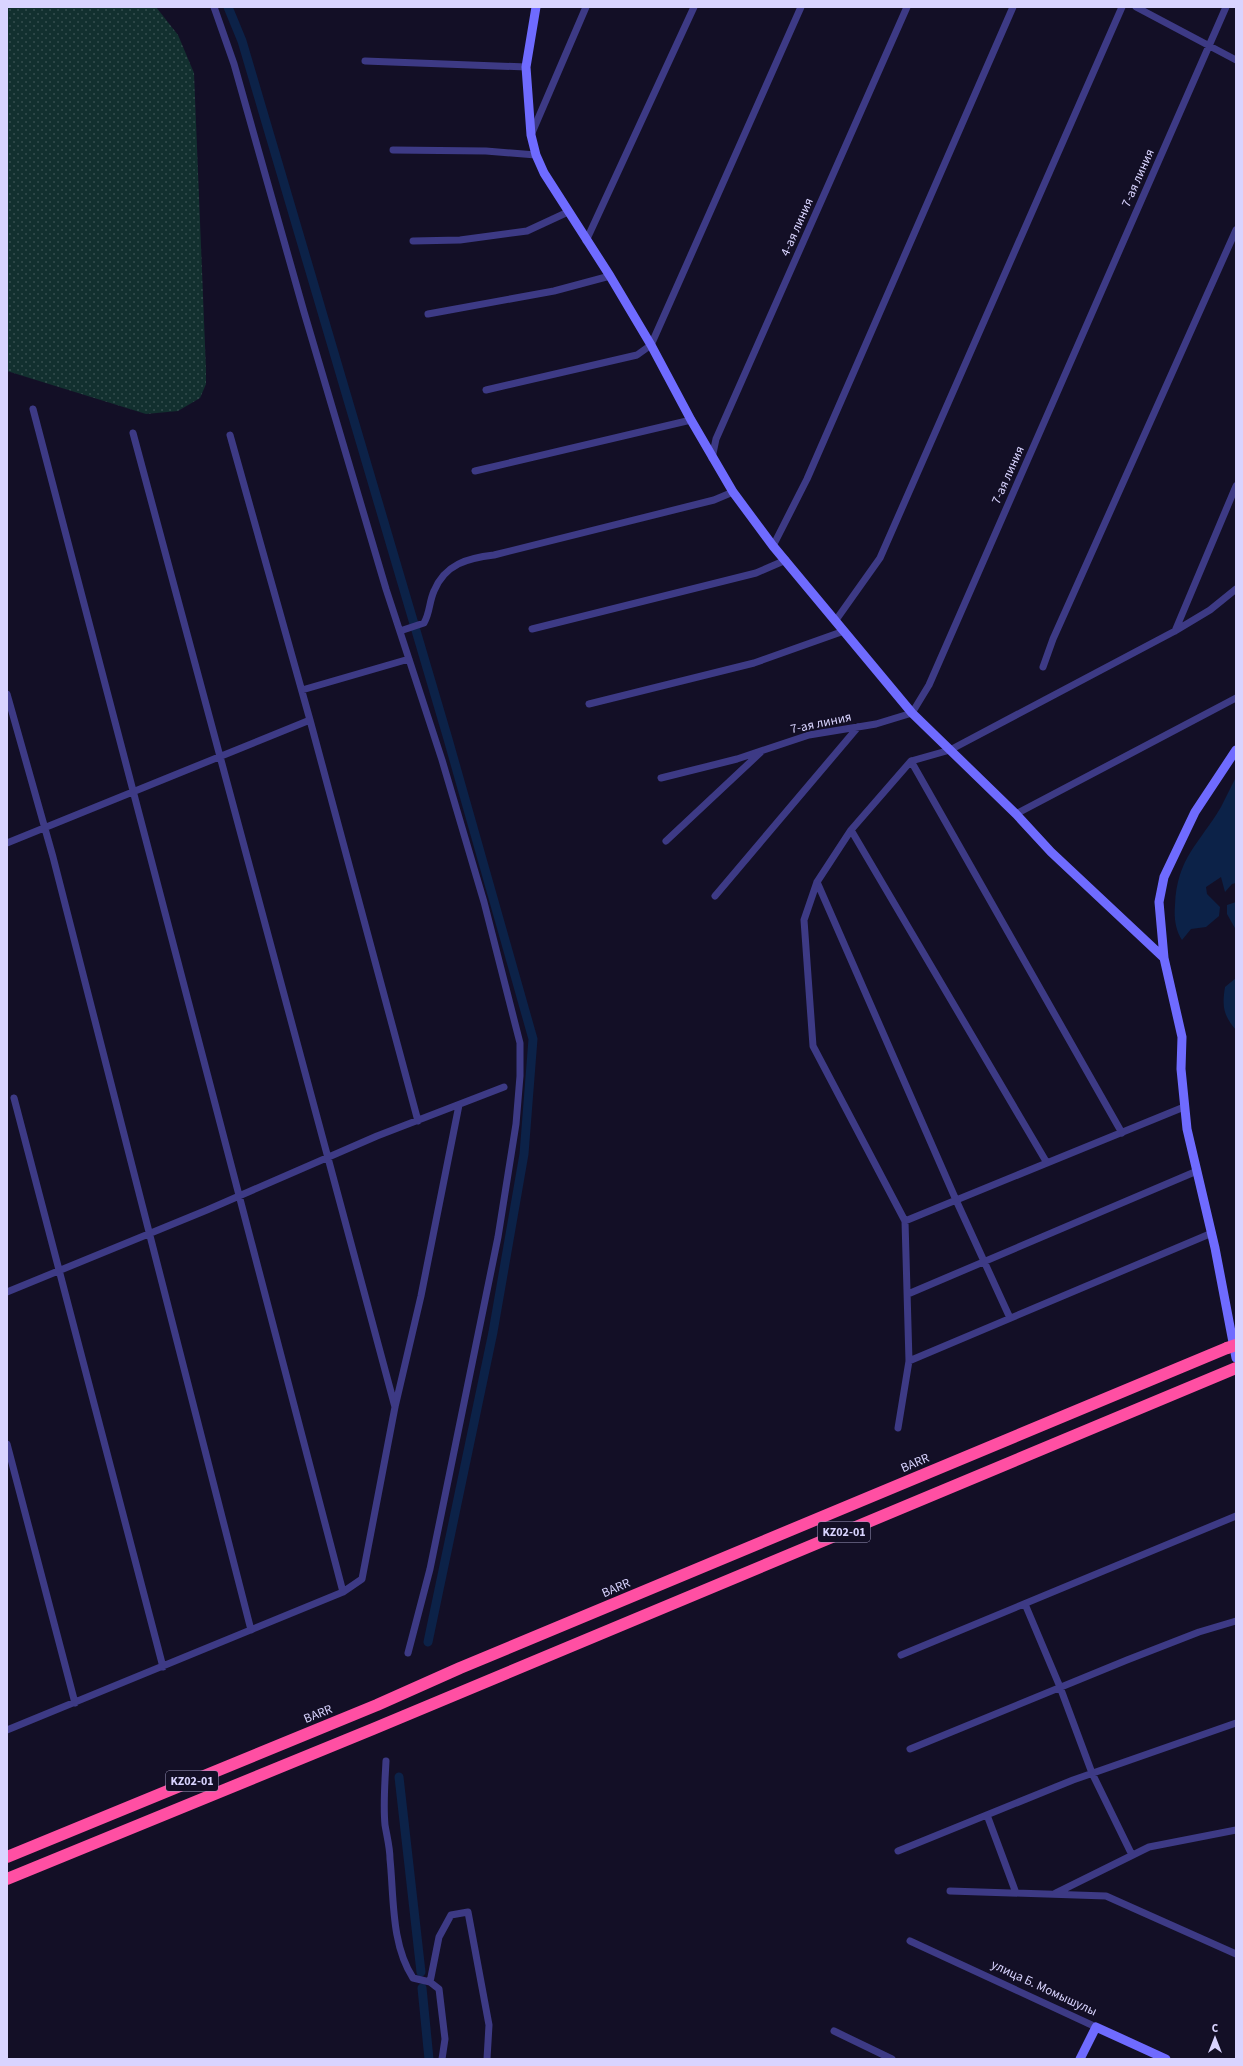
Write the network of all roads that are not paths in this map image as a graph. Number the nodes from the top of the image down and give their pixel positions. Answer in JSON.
{"nodes":[{"id":1,"x":214,"y":7,"type":"edge"},
{"id":2,"x":536,"y":7,"type":"edge"},
{"id":3,"x":586,"y":7,"type":"edge"},
{"id":4,"x":694,"y":7,"type":"edge"},
{"id":5,"x":801,"y":7,"type":"edge"},
{"id":6,"x":908,"y":7,"type":"edge"},
{"id":7,"x":1013,"y":7,"type":"edge"},
{"id":8,"x":1122,"y":7,"type":"edge"},
{"id":9,"x":1136,"y":7,"type":"edge"},
{"id":10,"x":1226,"y":7,"type":"edge"},
{"id":11,"x":1209,"y":45,"type":"junction"},
{"id":12,"x":1236,"y":60,"type":"edge"},
{"id":13,"x":365,"y":61,"type":"dead end"},
{"id":14,"x":526,"y":67,"type":"junction"},
{"id":15,"x":531,"y":135,"type":"junction"},
{"id":16,"x":393,"y":150,"type":"dead end"},
{"id":17,"x":536,"y":155,"type":"junction"},
{"id":18,"x":568,"y":212,"type":"junction"},
{"id":19,"x":1236,"y":230,"type":"edge"},
{"id":20,"x":413,"y":241,"type":"dead end"},
{"id":21,"x":586,"y":241,"type":"junction"},
{"id":22,"x":610,"y":276,"type":"junction"},
{"id":23,"x":428,"y":314,"type":"dead end"},
{"id":24,"x":651,"y":345,"type":"junction"},
{"id":25,"x":486,"y":390,"type":"dead end"},
{"id":26,"x":33,"y":409,"type":"dead end"},
{"id":27,"x":690,"y":420,"type":"junction"},
{"id":28,"x":133,"y":433,"type":"dead end"},
{"id":29,"x":230,"y":435,"type":"dead end"},
{"id":30,"x":712,"y":458,"type":"junction"},
{"id":31,"x":476,"y":471,"type":"dead end"},
{"id":32,"x":1236,"y":486,"type":"edge"},
{"id":33,"x":733,"y":492,"type":"junction"},
{"id":34,"x":773,"y":546,"type":"junction"},
{"id":35,"x":786,"y":560,"type":"junction"},
{"id":36,"x":1236,"y":589,"type":"edge"},
{"id":37,"x":836,"y":620,"type":"junction"},
{"id":38,"x":532,"y":629,"type":"dead end"},
{"id":39,"x":400,"y":631,"type":"junction"},
{"id":40,"x":844,"y":631,"type":"junction"},
{"id":41,"x":1175,"y":631,"type":"junction"},
{"id":42,"x":409,"y":659,"type":"junction"},
{"id":43,"x":1043,"y":666,"type":"dead end"},
{"id":44,"x":302,"y":690,"type":"junction"},
{"id":45,"x":7,"y":694,"type":"edge"},
{"id":46,"x":1236,"y":698,"type":"edge"},
{"id":47,"x":589,"y":704,"type":"dead end"},
{"id":48,"x":912,"y":713,"type":"junction"},
{"id":49,"x":310,"y":720,"type":"junction"},
{"id":50,"x":858,"y":727,"type":"junction"},
{"id":51,"x":763,"y":750,"type":"junction"},
{"id":52,"x":950,"y":750,"type":"junction"},
{"id":53,"x":1236,"y":750,"type":"edge"},
{"id":54,"x":220,"y":756,"type":"junction"},
{"id":55,"x":911,"y":761,"type":"junction"},
{"id":56,"x":661,"y":778,"type":"dead end"},
{"id":57,"x":133,"y":791,"type":"junction"},
{"id":58,"x":1016,"y":814,"type":"junction"},
{"id":59,"x":45,"y":827,"type":"junction"},
{"id":60,"x":851,"y":830,"type":"junction"},
{"id":61,"x":666,"y":841,"type":"dead end"},
{"id":62,"x":7,"y":843,"type":"edge"},
{"id":63,"x":817,"y":882,"type":"junction"},
{"id":64,"x":715,"y":896,"type":"dead end"},
{"id":65,"x":1164,"y":958,"type":"junction"},
{"id":66,"x":504,"y":1088,"type":"dead end"},
{"id":67,"x":14,"y":1098,"type":"dead end"},
{"id":68,"x":459,"y":1105,"type":"junction"},
{"id":69,"x":1184,"y":1107,"type":"junction"},
{"id":70,"x":418,"y":1121,"type":"junction"},
{"id":71,"x":1122,"y":1133,"type":"junction"},
{"id":72,"x":329,"y":1157,"type":"junction"},
{"id":73,"x":1047,"y":1163,"type":"junction"},
{"id":74,"x":1197,"y":1171,"type":"junction"},
{"id":75,"x":240,"y":1196,"type":"junction"},
{"id":76,"x":956,"y":1200,"type":"junction"},
{"id":77,"x":905,"y":1221,"type":"junction"},
{"id":78,"x":1212,"y":1233,"type":"junction"},
{"id":79,"x":151,"y":1234,"type":"junction"},
{"id":80,"x":985,"y":1262,"type":"junction"},
{"id":81,"x":60,"y":1271,"type":"junction"},
{"id":82,"x":7,"y":1292,"type":"edge"},
{"id":83,"x":908,"y":1294,"type":"junction"},
{"id":84,"x":1010,"y":1318,"type":"junction"},
{"id":85,"x":1231,"y":1346,"type":"edge"},
{"id":86,"x":1236,"y":1358,"type":"edge"},
{"id":87,"x":909,"y":1361,"type":"junction"},
{"id":88,"x":1234,"y":1369,"type":"edge"},
{"id":89,"x":395,"y":1407,"type":"junction"},
{"id":90,"x":898,"y":1428,"type":"dead end"},
{"id":91,"x":7,"y":1444,"type":"edge"},
{"id":92,"x":1236,"y":1516,"type":"edge"},
{"id":93,"x":343,"y":1592,"type":"junction"},
{"id":94,"x":1024,"y":1604,"type":"junction"},
{"id":95,"x":1236,"y":1621,"type":"edge"},
{"id":96,"x":251,"y":1630,"type":"junction"},
{"id":97,"x":408,"y":1653,"type":"dead end"},
{"id":98,"x":901,"y":1655,"type":"dead end"},
{"id":99,"x":163,"y":1667,"type":"junction"},
{"id":100,"x":1060,"y":1688,"type":"junction"},
{"id":101,"x":75,"y":1703,"type":"junction"},
{"id":102,"x":1236,"y":1723,"type":"edge"},
{"id":103,"x":7,"y":1730,"type":"edge"},
{"id":104,"x":910,"y":1749,"type":"dead end"},
{"id":105,"x":386,"y":1761,"type":"dead end"},
{"id":106,"x":1092,"y":1773,"type":"junction"},
{"id":107,"x":987,"y":1815,"type":"junction"},
{"id":108,"x":1236,"y":1830,"type":"edge"},
{"id":109,"x":898,"y":1851,"type":"dead end"},
{"id":110,"x":1132,"y":1855,"type":"junction"},
{"id":111,"x":7,"y":1857,"type":"edge"},
{"id":112,"x":7,"y":1879,"type":"edge"},
{"id":113,"x":950,"y":1891,"type":"dead end"},
{"id":114,"x":1016,"y":1893,"type":"junction"},
{"id":115,"x":1054,"y":1894,"type":"junction"},
{"id":116,"x":910,"y":1941,"type":"dead end"},
{"id":117,"x":1236,"y":1954,"type":"edge"},
{"id":118,"x":430,"y":1982,"type":"junction"},
{"id":119,"x":1096,"y":2027,"type":"junction"},
{"id":120,"x":834,"y":2031,"type":"dead end"},
{"id":121,"x":442,"y":2059,"type":"edge"},
{"id":122,"x":487,"y":2059,"type":"edge"},
{"id":123,"x":892,"y":2059,"type":"edge"},
{"id":124,"x":1080,"y":2059,"type":"edge"},
{"id":125,"x":1166,"y":2059,"type":"edge"}],
"edges":[{"from":1,"to":39,"type":"street"},
{"from":2,"to":14,"type":"street"},
{"from":3,"to":15,"type":"street"},
{"from":4,"to":21,"type":"street"},
{"from":5,"to":24,"type":"street"},
{"from":6,"to":30,"type":"street","name":"4-ая линия"},
{"from":7,"to":34,"type":"street"},
{"from":8,"to":37,"type":"street"},
{"from":9,"to":11,"type":"street"},
{"from":10,"to":11,"type":"street","name":"7-ая линия"},
{"from":11,"to":12,"type":"street"},
{"from":11,"to":48,"type":"street","name":"7-ая линия"},
{"from":13,"to":14,"type":"street"},
{"from":14,"to":15,"type":"street"},
{"from":15,"to":17,"type":"street"},
{"from":16,"to":17,"type":"street"},
{"from":17,"to":18,"type":"street"},
{"from":18,"to":20,"type":"street"},
{"from":18,"to":21,"type":"street"},
{"from":19,"to":43,"type":"street"},
{"from":21,"to":22,"type":"street"},
{"from":22,"to":23,"type":"street"},
{"from":22,"to":24,"type":"street"},
{"from":24,"to":25,"type":"street"},
{"from":24,"to":27,"type":"street"},
{"from":26,"to":57,"type":"street"},
{"from":27,"to":30,"type":"street"},
{"from":27,"to":31,"type":"street"},
{"from":28,"to":54,"type":"street"},
{"from":29,"to":44,"type":"street"},
{"from":30,"to":33,"type":"street"},
{"from":32,"to":41,"type":"street"},
{"from":33,"to":34,"type":"street"},
{"from":33,"to":39,"type":"street"},
{"from":34,"to":35,"type":"street"},
{"from":35,"to":37,"type":"street"},
{"from":35,"to":38,"type":"street"},
{"from":36,"to":41,"type":"street"},
{"from":37,"to":40,"type":"street"},
{"from":39,"to":42,"type":"street"},
{"from":40,"to":47,"type":"street"},
{"from":40,"to":48,"type":"street"},
{"from":41,"to":52,"type":"street"},
{"from":42,"to":44,"type":"street"},
{"from":42,"to":97,"type":"street"},
{"from":44,"to":49,"type":"street"},
{"from":45,"to":59,"type":"street"},
{"from":46,"to":58,"type":"street"},
{"from":48,"to":50,"type":"street","name":"7-ая линия"},
{"from":48,"to":52,"type":"street"},
{"from":49,"to":54,"type":"street"},
{"from":49,"to":70,"type":"street"},
{"from":50,"to":51,"type":"street","name":"7-ая линия"},
{"from":50,"to":64,"type":"street"},
{"from":51,"to":56,"type":"street","name":"7-ая линия"},
{"from":51,"to":61,"type":"street"},
{"from":52,"to":55,"type":"street"},
{"from":52,"to":58,"type":"street"},
{"from":53,"to":65,"type":"street"},
{"from":54,"to":57,"type":"street"},
{"from":54,"to":72,"type":"street"},
{"from":55,"to":60,"type":"street"},
{"from":55,"to":71,"type":"street"},
{"from":57,"to":59,"type":"street"},
{"from":57,"to":75,"type":"street"},
{"from":58,"to":65,"type":"street"},
{"from":59,"to":62,"type":"street"},
{"from":59,"to":79,"type":"street"},
{"from":60,"to":63,"type":"street"},
{"from":60,"to":73,"type":"street"},
{"from":63,"to":76,"type":"street"},
{"from":63,"to":77,"type":"street"},
{"from":65,"to":69,"type":"street"},
{"from":66,"to":68,"type":"street"},
{"from":67,"to":81,"type":"street"},
{"from":68,"to":70,"type":"street"},
{"from":68,"to":89,"type":"street"},
{"from":69,"to":71,"type":"street"},
{"from":69,"to":74,"type":"street"},
{"from":70,"to":72,"type":"street"},
{"from":71,"to":73,"type":"street"},
{"from":72,"to":75,"type":"street"},
{"from":72,"to":89,"type":"street"},
{"from":73,"to":76,"type":"street"},
{"from":74,"to":78,"type":"street"},
{"from":74,"to":80,"type":"street"},
{"from":75,"to":79,"type":"street"},
{"from":75,"to":93,"type":"street"},
{"from":76,"to":77,"type":"street"},
{"from":76,"to":80,"type":"street"},
{"from":77,"to":83,"type":"street"},
{"from":78,"to":84,"type":"street"},
{"from":78,"to":86,"type":"street"},
{"from":79,"to":81,"type":"street"},
{"from":79,"to":96,"type":"street"},
{"from":80,"to":83,"type":"street"},
{"from":80,"to":84,"type":"street"},
{"from":81,"to":82,"type":"street"},
{"from":81,"to":99,"type":"street"},
{"from":83,"to":87,"type":"street"},
{"from":84,"to":87,"type":"street"},
{"from":85,"to":111,"type":"highway","name":"BARR","number":"KZ02-01"},
{"from":87,"to":90,"type":"street"},
{"from":88,"to":112,"type":"highway","number":"KZ02-01"},
{"from":89,"to":93,"type":"street"},
{"from":91,"to":101,"type":"street"},
{"from":92,"to":94,"type":"street"},
{"from":93,"to":96,"type":"street"},
{"from":94,"to":98,"type":"street"},
{"from":94,"to":100,"type":"street"},
{"from":95,"to":100,"type":"street"},
{"from":96,"to":99,"type":"street"},
{"from":99,"to":101,"type":"street"},
{"from":100,"to":104,"type":"street"},
{"from":100,"to":106,"type":"street"},
{"from":101,"to":103,"type":"street"},
{"from":102,"to":106,"type":"street"},
{"from":105,"to":118,"type":"street"},
{"from":106,"to":107,"type":"street"},
{"from":106,"to":110,"type":"street"},
{"from":107,"to":109,"type":"street"},
{"from":107,"to":114,"type":"street"},
{"from":108,"to":110,"type":"street"},
{"from":110,"to":115,"type":"street"},
{"from":113,"to":114,"type":"street"},
{"from":114,"to":115,"type":"street"},
{"from":115,"to":117,"type":"street"},
{"from":116,"to":119,"type":"street","name":"улица Б. Момышулы"},
{"from":118,"to":121,"type":"street"},
{"from":118,"to":122,"type":"street"},
{"from":119,"to":124,"type":"street"},
{"from":119,"to":125,"type":"street","name":"улица Б. Момышулы"},
{"from":120,"to":123,"type":"street"}]}
